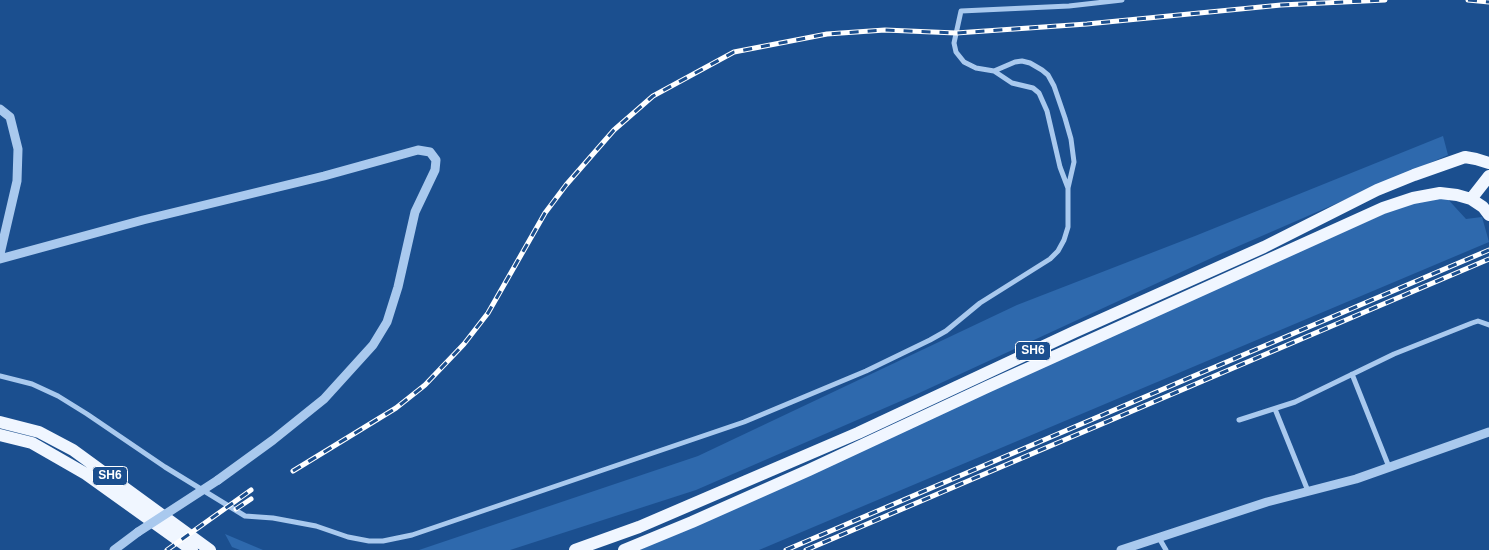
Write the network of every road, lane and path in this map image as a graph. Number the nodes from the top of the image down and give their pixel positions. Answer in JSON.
{"nodes":[{"id":1,"x":1122,"y":0,"type":"edge"},
{"id":2,"x":994,"y":71,"type":"junction"},
{"id":3,"x":0,"y":109,"type":"edge"},
{"id":4,"x":1489,"y":163,"type":"edge"},
{"id":5,"x":1489,"y":176,"type":"edge"},
{"id":6,"x":1068,"y":188,"type":"junction"},
{"id":7,"x":1471,"y":199,"type":"junction"},
{"id":8,"x":1489,"y":216,"type":"edge"},
{"id":9,"x":0,"y":254,"type":"edge"},
{"id":10,"x":0,"y":259,"type":"edge"},
{"id":11,"x":1489,"y":325,"type":"edge"},
{"id":12,"x":1352,"y":374,"type":"junction"},
{"id":13,"x":0,"y":376,"type":"edge"},
{"id":14,"x":1275,"y":409,"type":"junction"},
{"id":15,"x":1239,"y":420,"type":"dead end"},
{"id":16,"x":0,"y":422,"type":"edge"},
{"id":17,"x":1489,"y":432,"type":"edge"},
{"id":18,"x":0,"y":435,"type":"edge"},
{"id":19,"x":1389,"y":467,"type":"junction"},
{"id":20,"x":1308,"y":491,"type":"junction"},
{"id":21,"x":1159,"y":538,"type":"junction"},
{"id":22,"x":114,"y":550,"type":"edge"},
{"id":23,"x":192,"y":550,"type":"edge"},
{"id":24,"x":210,"y":550,"type":"edge"},
{"id":25,"x":576,"y":550,"type":"edge"},
{"id":26,"x":624,"y":550,"type":"edge"},
{"id":27,"x":1121,"y":550,"type":"edge"},
{"id":28,"x":1166,"y":550,"type":"edge"}],
"edges":[{"from":1,"to":2,"type":"street"},
{"from":2,"to":6,"type":"street"},
{"from":2,"to":6,"type":"street"},
{"from":3,"to":9,"type":"street"},
{"from":4,"to":25,"type":"main road","number":"SH6"},
{"from":5,"to":7,"type":"main road"},
{"from":6,"to":13,"type":"street"},
{"from":7,"to":8,"type":"main road"},
{"from":7,"to":26,"type":"main road","number":"SH6"},
{"from":10,"to":22,"type":"street","bridge":true},
{"from":11,"to":12,"type":"street"},
{"from":12,"to":14,"type":"street"},
{"from":12,"to":19,"type":"street"},
{"from":14,"to":15,"type":"street"},
{"from":14,"to":20,"type":"street"},
{"from":16,"to":24,"type":"main road","number":"SH6"},
{"from":17,"to":19,"type":"street"},
{"from":18,"to":23,"type":"main road","number":"SH6"},
{"from":19,"to":20,"type":"street"},
{"from":20,"to":21,"type":"street"},
{"from":21,"to":27,"type":"street"},
{"from":21,"to":28,"type":"street"}]}
